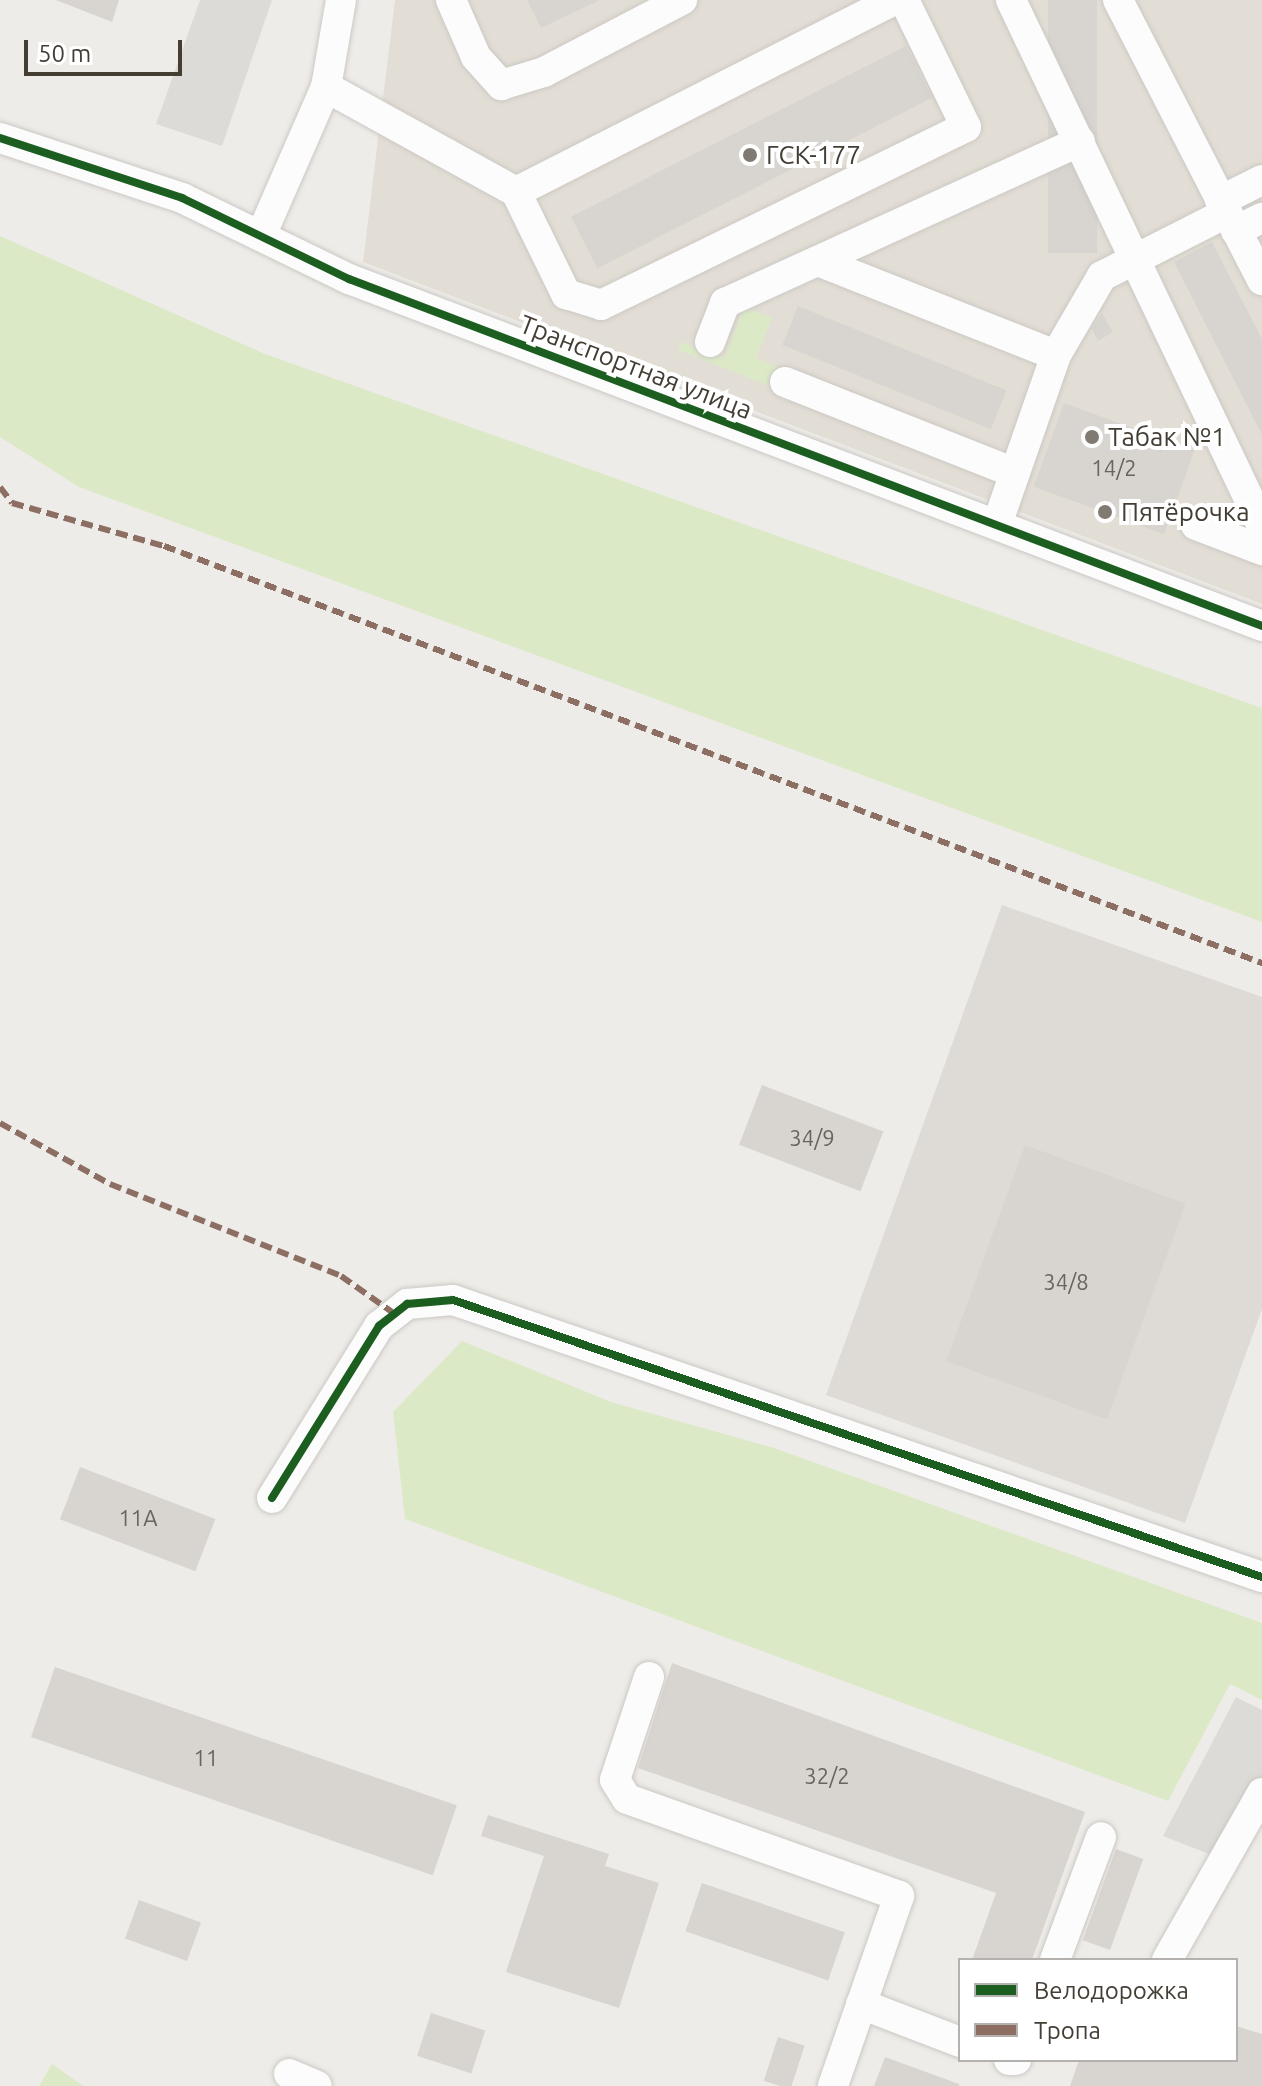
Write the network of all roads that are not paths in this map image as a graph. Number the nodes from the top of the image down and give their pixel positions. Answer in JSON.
{"nodes":[{"id":1,"x":341,"y":0,"type":"edge"},
{"id":2,"x":451,"y":0,"type":"edge"},
{"id":3,"x":682,"y":0,"type":"edge"},
{"id":4,"x":895,"y":0,"type":"edge"},
{"id":5,"x":904,"y":0,"type":"edge"},
{"id":6,"x":1011,"y":0,"type":"edge"},
{"id":7,"x":1118,"y":0,"type":"edge"},
{"id":8,"x":326,"y":87,"type":"junction"},
{"id":9,"x":0,"y":138,"type":"edge"},
{"id":10,"x":1080,"y":141,"type":"junction"},
{"id":11,"x":1262,"y":180,"type":"edge"},
{"id":12,"x":516,"y":192,"type":"junction"},
{"id":13,"x":1236,"y":216,"type":"edge"},
{"id":14,"x":263,"y":231,"type":"junction"},
{"id":15,"x":1138,"y":256,"type":"junction"},
{"id":16,"x":818,"y":261,"type":"junction"},
{"id":17,"x":1262,"y":280,"type":"edge"},
{"id":18,"x":710,"y":342,"type":"dead end"},
{"id":19,"x":1056,"y":355,"type":"junction"},
{"id":20,"x":785,"y":382,"type":"dead end"},
{"id":21,"x":1015,"y":473,"type":"junction"},
{"id":22,"x":997,"y":524,"type":"junction"},
{"id":23,"x":1196,"y":525,"type":"dead end"},
{"id":24,"x":1262,"y":526,"type":"edge"},
{"id":25,"x":1262,"y":550,"type":"edge"},
{"id":26,"x":1262,"y":626,"type":"edge"},
{"id":27,"x":272,"y":1498,"type":"dead end"},
{"id":28,"x":1262,"y":1577,"type":"edge"},
{"id":29,"x":649,"y":1677,"type":"dead end"},
{"id":30,"x":1262,"y":1793,"type":"edge"},
{"id":31,"x":1101,"y":1837,"type":"dead end"},
{"id":32,"x":1056,"y":1958,"type":"edge"},
{"id":33,"x":1168,"y":1958,"type":"edge"},
{"id":34,"x":861,"y":2004,"type":"junction"},
{"id":35,"x":958,"y":2041,"type":"edge"},
{"id":36,"x":289,"y":2074,"type":"dead end"},
{"id":37,"x":317,"y":2086,"type":"edge"},
{"id":38,"x":833,"y":2086,"type":"edge"}],
"edges":[{"from":1,"to":8,"type":"street"},
{"from":2,"to":3,"type":"street"},
{"from":4,"to":12,"type":"street"},
{"from":5,"to":12,"type":"street"},
{"from":6,"to":10,"type":"street"},
{"from":7,"to":13,"type":"street"},
{"from":8,"to":12,"type":"street"},
{"from":8,"to":14,"type":"street"},
{"from":9,"to":14,"type":"street","name":"Транспортная улица"},
{"from":10,"to":15,"type":"street"},
{"from":10,"to":16,"type":"street"},
{"from":11,"to":13,"type":"street"},
{"from":13,"to":15,"type":"street"},
{"from":13,"to":17,"type":"street"},
{"from":14,"to":22,"type":"street","name":"Транспортная улица"},
{"from":15,"to":19,"type":"street"},
{"from":15,"to":24,"type":"street"},
{"from":16,"to":18,"type":"street"},
{"from":16,"to":19,"type":"street"},
{"from":19,"to":21,"type":"street"},
{"from":20,"to":21,"type":"street"},
{"from":21,"to":22,"type":"street"},
{"from":22,"to":26,"type":"street","name":"Транспортная улица"},
{"from":23,"to":25,"type":"street"},
{"from":27,"to":28,"type":"street"},
{"from":29,"to":34,"type":"street"},
{"from":30,"to":33,"type":"street"},
{"from":31,"to":32,"type":"street"},
{"from":34,"to":35,"type":"street"},
{"from":34,"to":38,"type":"street"},
{"from":36,"to":37,"type":"street"}]}
